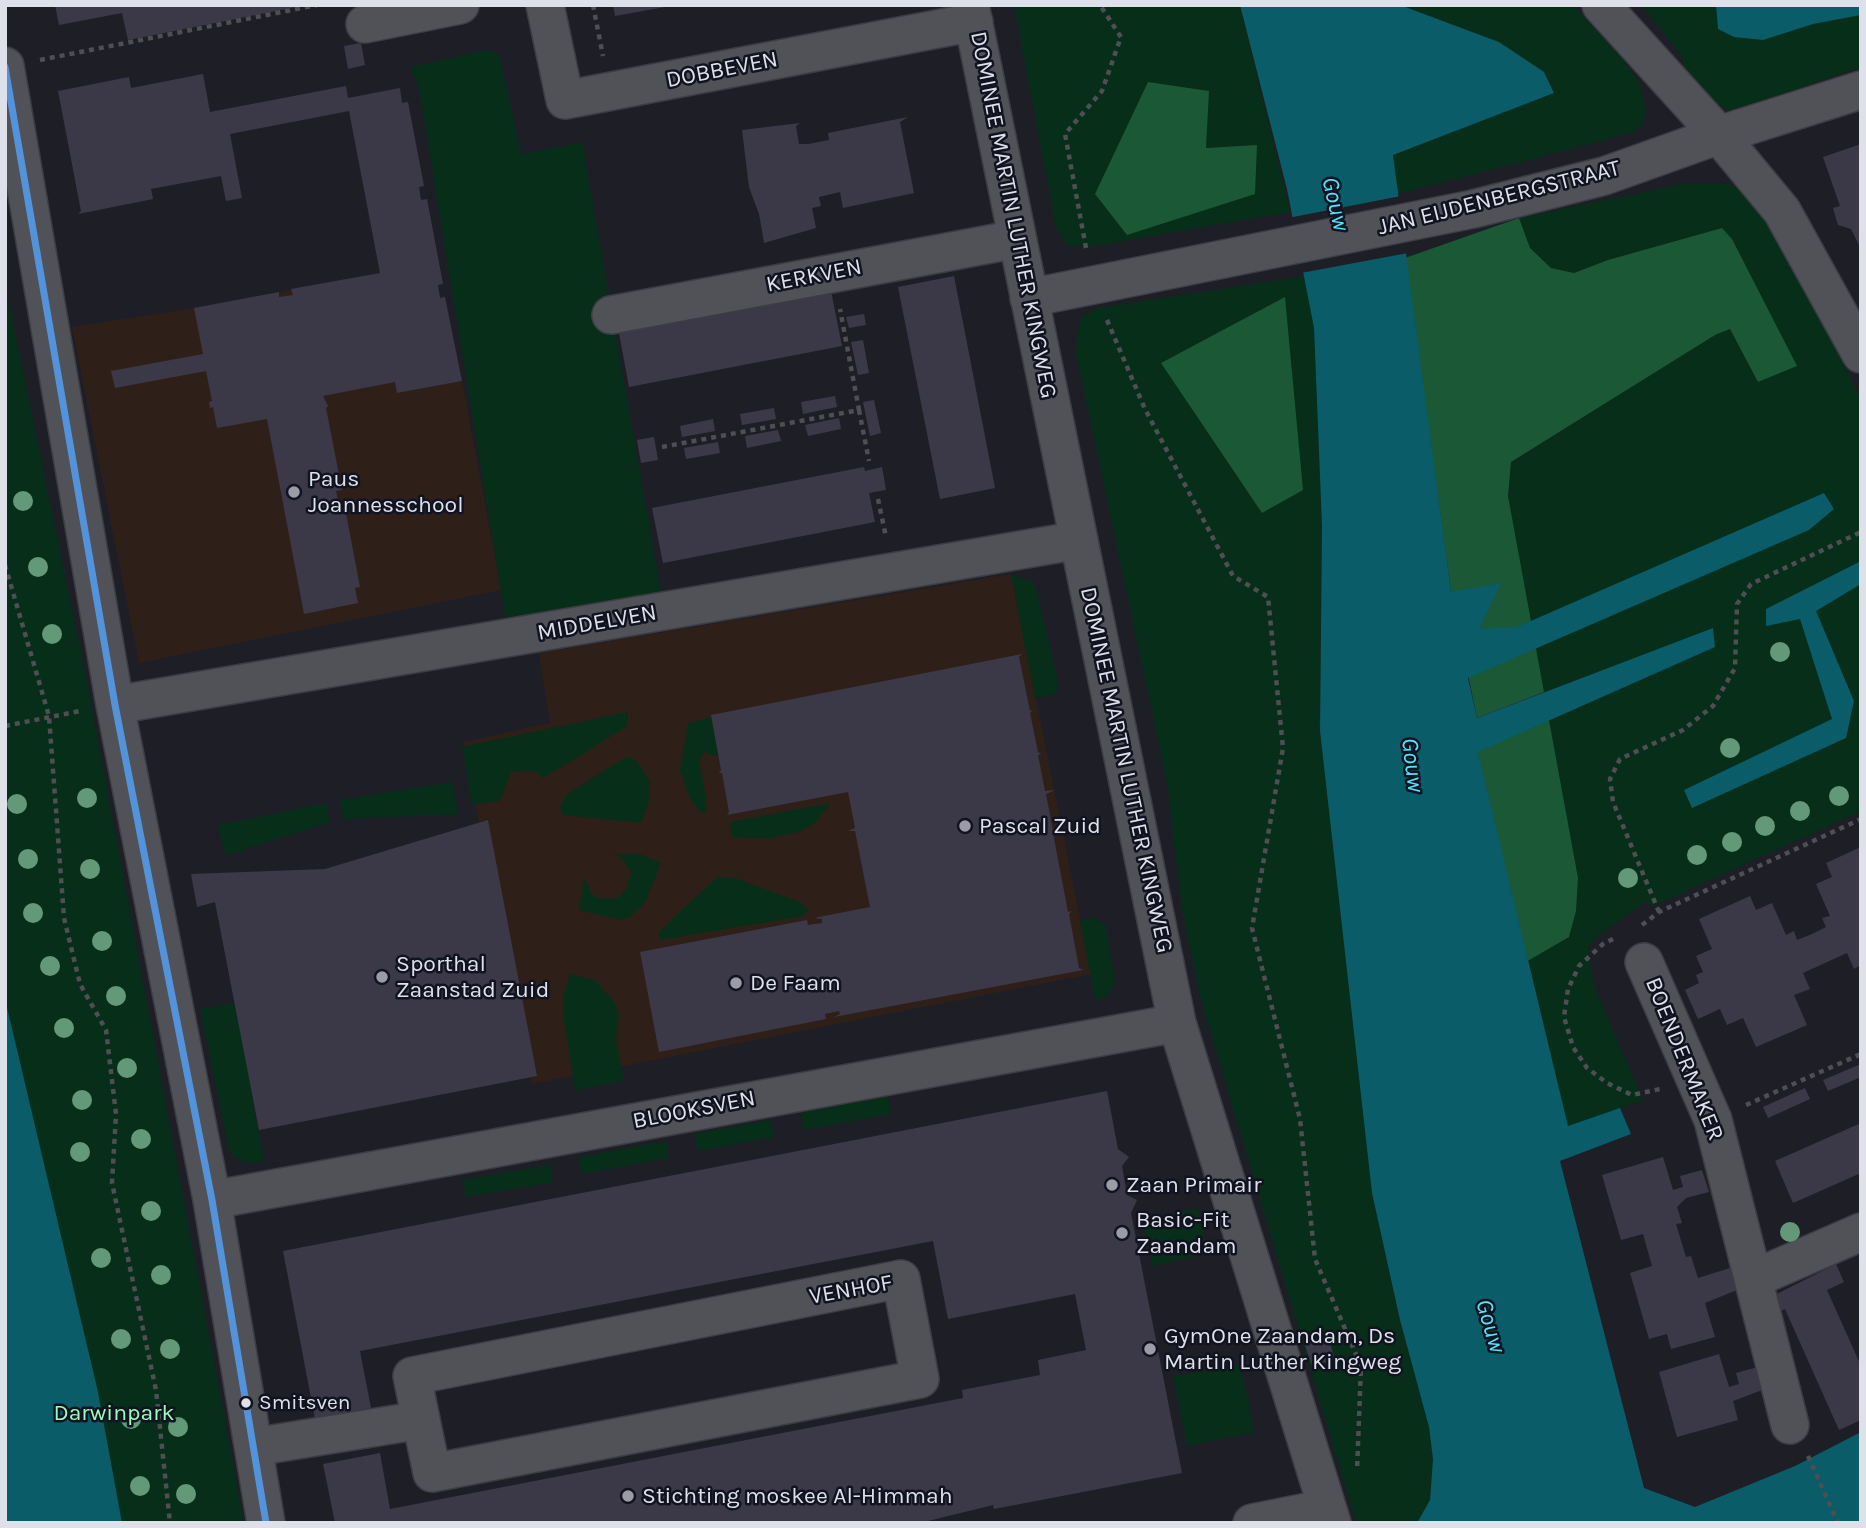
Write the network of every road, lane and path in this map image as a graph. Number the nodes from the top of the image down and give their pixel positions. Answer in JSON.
{"nodes":[{"id":1,"x":317,"y":5,"type":"edge"},
{"id":2,"x":460,"y":5,"type":"edge"},
{"id":3,"x":545,"y":5,"type":"edge"},
{"id":4,"x":593,"y":5,"type":"edge"},
{"id":5,"x":1100,"y":5,"type":"edge"},
{"id":6,"x":1601,"y":5,"type":"edge"},
{"id":7,"x":972,"y":13,"type":"edge"},
{"id":8,"x":365,"y":24,"type":"dead end"},
{"id":9,"x":5,"y":66,"type":"edge"},
{"id":10,"x":1861,"y":90,"type":"edge"},
{"id":11,"x":611,"y":92,"type":"junction"},
{"id":12,"x":1719,"y":135,"type":"junction"},
{"id":13,"x":1017,"y":239,"type":"junction"},
{"id":14,"x":833,"y":272,"type":"junction"},
{"id":15,"x":1092,"y":284,"type":"junction"},
{"id":16,"x":1029,"y":298,"type":"junction"},
{"id":17,"x":611,"y":315,"type":"dead end"},
{"id":18,"x":1861,"y":354,"type":"edge"},
{"id":19,"x":859,"y":411,"type":"junction"},
{"id":20,"x":662,"y":447,"type":"dead end"},
{"id":21,"x":869,"y":461,"type":"dead end"},
{"id":22,"x":1861,"y":532,"type":"edge"},
{"id":23,"x":1079,"y":540,"type":"junction"},
{"id":24,"x":5,"y":565,"type":"edge"},
{"id":25,"x":115,"y":705,"type":"junction"},
{"id":26,"x":49,"y":716,"type":"junction"},
{"id":27,"x":5,"y":726,"type":"edge"},
{"id":28,"x":1861,"y":819,"type":"edge"},
{"id":29,"x":1659,"y":912,"type":"junction"},
{"id":30,"x":1615,"y":938,"type":"dead end"},
{"id":31,"x":1644,"y":962,"type":"joint"},
{"id":32,"x":1177,"y":1023,"type":"junction"},
{"id":33,"x":1861,"y":1054,"type":"edge"},
{"id":34,"x":1694,"y":1076,"type":"junction"},
{"id":35,"x":1713,"y":1120,"type":"junction"},
{"id":36,"x":212,"y":1200,"type":"junction"},
{"id":37,"x":1861,"y":1232,"type":"edge"},
{"id":38,"x":1753,"y":1279,"type":"junction"},
{"id":39,"x":421,"y":1420,"type":"junction"},
{"id":40,"x":1799,"y":1440,"type":"joint"},
{"id":41,"x":254,"y":1447,"type":"junction"},
{"id":42,"x":1357,"y":1484,"type":"dead end"},
{"id":43,"x":1330,"y":1515,"type":"edge"},
{"id":44,"x":170,"y":1523,"type":"edge"},
{"id":45,"x":267,"y":1523,"type":"edge"},
{"id":46,"x":1252,"y":1523,"type":"edge"},
{"id":47,"x":1838,"y":1523,"type":"edge"}],
"edges":[{"from":1,"to":9,"type":"path"},
{"from":2,"to":8,"type":"street"},
{"from":3,"to":11,"type":"street","name":"DOBBEVEN"},
{"from":4,"to":11,"type":"path"},
{"from":5,"to":15,"type":"path"},
{"from":6,"to":12,"type":"street"},
{"from":7,"to":11,"type":"street","name":"DOBBEVEN"},
{"from":7,"to":13,"type":"street","name":"DOMINEE MARTIN LUTHER KINGWEG"},
{"from":9,"to":25,"type":"street"},
{"from":10,"to":12,"type":"street","name":"JAN EIJDENBERGSTRAAT"},
{"from":12,"to":15,"type":"street","name":"JAN EIJDENBERGSTRAAT"},
{"from":12,"to":18,"type":"street"},
{"from":13,"to":14,"type":"street","name":"KERKVEN"},
{"from":13,"to":16,"type":"street","name":"DOMINEE MARTIN LUTHER KINGWEG"},
{"from":14,"to":17,"type":"street","name":"KERKVEN"},
{"from":14,"to":19,"type":"path"},
{"from":15,"to":16,"type":"street","name":"JAN EIJDENBERGSTRAAT"},
{"from":15,"to":42,"type":"path"},
{"from":16,"to":23,"type":"street","name":"DOMINEE MARTIN LUTHER KINGWEG"},
{"from":19,"to":20,"type":"path"},
{"from":19,"to":21,"type":"path"},
{"from":22,"to":29,"type":"path"},
{"from":23,"to":25,"type":"street","name":"MIDDELVEN"},
{"from":23,"to":32,"type":"street","name":"DOMINEE MARTIN LUTHER KINGWEG"},
{"from":24,"to":26,"type":"path"},
{"from":25,"to":26,"type":"path"},
{"from":25,"to":36,"type":"street"},
{"from":26,"to":27,"type":"path"},
{"from":26,"to":44,"type":"path"},
{"from":28,"to":29,"type":"path"},
{"from":29,"to":31,"type":"path"},
{"from":30,"to":34,"type":"path"},
{"from":31,"to":34,"type":"street","name":"BOENDERMAKER"},
{"from":32,"to":36,"type":"street","name":"BLOOKSVEN"},
{"from":32,"to":43,"type":"street","name":"DOMINEE MARTIN LUTHER KINGWEG"},
{"from":33,"to":35,"type":"path"},
{"from":34,"to":35,"type":"street","name":"BOENDERMAKER"},
{"from":35,"to":38,"type":"street","name":"BOENDERMAKER"},
{"from":36,"to":41,"type":"street"},
{"from":37,"to":38,"type":"street"},
{"from":38,"to":40,"type":"street","name":"BOENDERMAKER"},
{"from":39,"to":39,"type":"street","name":"VENHOF"},
{"from":39,"to":41,"type":"street"},
{"from":40,"to":47,"type":"path"},
{"from":41,"to":45,"type":"street"},
{"from":43,"to":46,"type":"street"}]}
